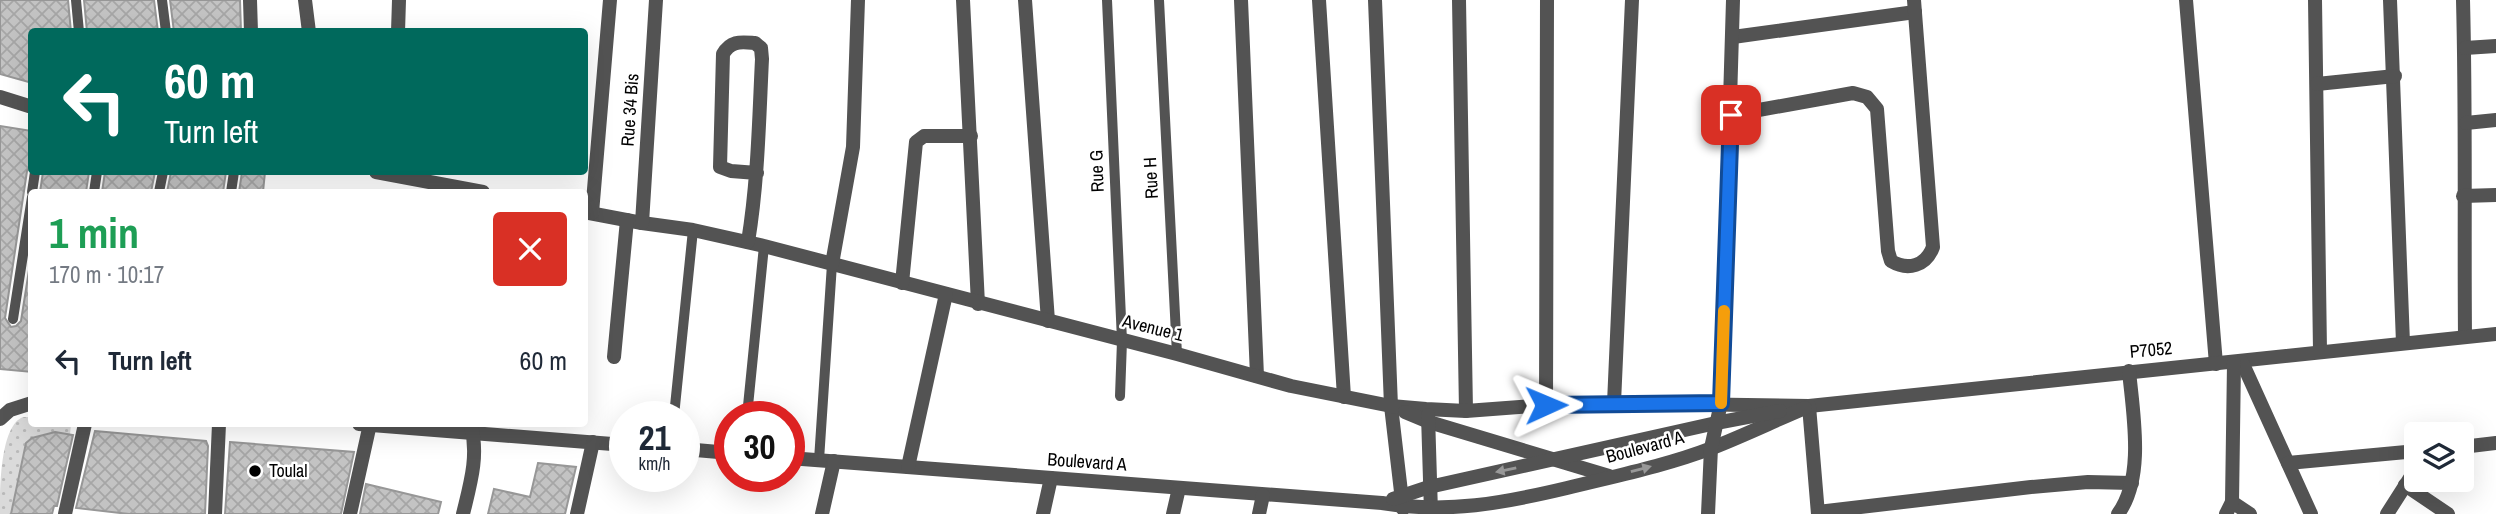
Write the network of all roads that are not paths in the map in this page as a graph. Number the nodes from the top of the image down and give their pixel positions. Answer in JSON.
{"nodes":[{"id":1,"x":76,"y":0,"type":"edge"},
{"id":2,"x":162,"y":0,"type":"edge"},
{"id":3,"x":250,"y":0,"type":"edge"},
{"id":4,"x":305,"y":0,"type":"edge"},
{"id":5,"x":399,"y":0,"type":"edge"},
{"id":6,"x":610,"y":0,"type":"edge"},
{"id":7,"x":656,"y":0,"type":"edge"},
{"id":8,"x":858,"y":0,"type":"edge"},
{"id":9,"x":963,"y":0,"type":"edge"},
{"id":10,"x":1025,"y":0,"type":"edge"},
{"id":11,"x":1108,"y":0,"type":"edge"},
{"id":12,"x":1159,"y":0,"type":"edge"},
{"id":13,"x":1241,"y":0,"type":"edge"},
{"id":14,"x":1319,"y":0,"type":"edge"},
{"id":15,"x":1375,"y":0,"type":"edge"},
{"id":16,"x":1459,"y":0,"type":"edge"},
{"id":17,"x":1547,"y":0,"type":"edge"},
{"id":18,"x":1632,"y":0,"type":"edge"},
{"id":19,"x":1733,"y":0,"type":"edge"},
{"id":20,"x":2186,"y":0,"type":"edge"},
{"id":21,"x":2315,"y":0,"type":"edge"},
{"id":22,"x":2390,"y":0,"type":"edge"},
{"id":23,"x":2463,"y":0,"type":"edge"},
{"id":24,"x":1915,"y":6,"type":"edge"},
{"id":25,"x":79,"y":28,"type":"edge"},
{"id":26,"x":166,"y":28,"type":"edge"},
{"id":27,"x":251,"y":28,"type":"edge"},
{"id":28,"x":308,"y":28,"type":"edge"},
{"id":29,"x":398,"y":28,"type":"edge"},
{"id":30,"x":1733,"y":37,"type":"junction"},
{"id":31,"x":2496,"y":46,"type":"edge"},
{"id":32,"x":2465,"y":48,"type":"junction"},
{"id":33,"x":2395,"y":76,"type":"junction"},
{"id":34,"x":2317,"y":84,"type":"junction"},
{"id":35,"x":0,"y":97,"type":"edge"},
{"id":36,"x":28,"y":106,"type":"edge"},
{"id":37,"x":1731,"y":115,"type":"junction"},
{"id":38,"x":2496,"y":120,"type":"edge"},
{"id":39,"x":2466,"y":123,"type":"junction"},
{"id":40,"x":971,"y":136,"type":"junction"},
{"id":41,"x":757,"y":173,"type":"junction"},
{"id":42,"x":402,"y":175,"type":"edge"},
{"id":43,"x":469,"y":189,"type":"edge"},
{"id":44,"x":2496,"y":195,"type":"edge"},
{"id":45,"x":2463,"y":197,"type":"junction"},
{"id":46,"x":588,"y":213,"type":"edge"},
{"id":47,"x":28,"y":221,"type":"edge"},
{"id":48,"x":634,"y":222,"type":"junction"},
{"id":49,"x":693,"y":230,"type":"junction"},
{"id":50,"x":748,"y":242,"type":"junction"},
{"id":51,"x":764,"y":246,"type":"junction"},
{"id":52,"x":832,"y":264,"type":"junction"},
{"id":53,"x":902,"y":283,"type":"junction"},
{"id":54,"x":946,"y":294,"type":"junction"},
{"id":55,"x":978,"y":303,"type":"junction"},
{"id":56,"x":13,"y":319,"type":"dead end"},
{"id":57,"x":1048,"y":321,"type":"junction"},
{"id":58,"x":2496,"y":334,"type":"edge"},
{"id":59,"x":2465,"y":336,"type":"junction"},
{"id":60,"x":1122,"y":341,"type":"junction"},
{"id":61,"x":2403,"y":343,"type":"junction"},
{"id":62,"x":2320,"y":351,"type":"junction"},
{"id":63,"x":1177,"y":354,"type":"junction"},
{"id":64,"x":614,"y":357,"type":"dead end"},
{"id":65,"x":2238,"y":362,"type":"junction"},
{"id":66,"x":2216,"y":364,"type":"junction"},
{"id":67,"x":2129,"y":371,"type":"junction"},
{"id":68,"x":1257,"y":376,"type":"junction"},
{"id":69,"x":1120,"y":396,"type":"dead end"},
{"id":70,"x":1344,"y":397,"type":"junction"},
{"id":71,"x":676,"y":401,"type":"edge"},
{"id":72,"x":748,"y":401,"type":"edge"},
{"id":73,"x":28,"y":403,"type":"edge"},
{"id":74,"x":1614,"y":403,"type":"junction"},
{"id":75,"x":1721,"y":403,"type":"junction"},
{"id":76,"x":1546,"y":405,"type":"junction"},
{"id":77,"x":1391,"y":406,"type":"junction"},
{"id":78,"x":1809,"y":406,"type":"junction"},
{"id":79,"x":1466,"y":411,"type":"junction"},
{"id":80,"x":1428,"y":415,"type":"junction"},
{"id":81,"x":0,"y":419,"type":"edge"},
{"id":82,"x":1716,"y":423,"type":"junction"},
{"id":83,"x":84,"y":427,"type":"edge"},
{"id":84,"x":219,"y":427,"type":"edge"},
{"id":85,"x":369,"y":427,"type":"edge"},
{"id":86,"x":446,"y":427,"type":"edge"},
{"id":87,"x":471,"y":428,"type":"edge"},
{"id":88,"x":593,"y":442,"type":"junction"},
{"id":89,"x":2496,"y":443,"type":"edge"},
{"id":90,"x":609,"y":444,"type":"edge"},
{"id":91,"x":2474,"y":446,"type":"edge"},
{"id":92,"x":1711,"y":449,"type":"junction"},
{"id":93,"x":2404,"y":452,"type":"edge"},
{"id":94,"x":1558,"y":458,"type":"junction"},
{"id":95,"x":805,"y":459,"type":"edge"},
{"id":96,"x":819,"y":460,"type":"junction"},
{"id":97,"x":834,"y":461,"type":"junction"},
{"id":98,"x":2288,"y":463,"type":"junction"},
{"id":99,"x":908,"y":467,"type":"junction"},
{"id":100,"x":1611,"y":477,"type":"junction"},
{"id":101,"x":1051,"y":478,"type":"junction"},
{"id":102,"x":2132,"y":483,"type":"junction"},
{"id":103,"x":1429,"y":487,"type":"junction"},
{"id":104,"x":2404,"y":487,"type":"edge"},
{"id":105,"x":1180,"y":488,"type":"junction"},
{"id":106,"x":2415,"y":492,"type":"edge"},
{"id":107,"x":1263,"y":495,"type":"junction"},
{"id":108,"x":1402,"y":502,"type":"junction"},
{"id":109,"x":1374,"y":507,"type":"edge"},
{"id":110,"x":2229,"y":508,"type":"edge"},
{"id":111,"x":1431,"y":512,"type":"junction"},
{"id":112,"x":1818,"y":513,"type":"edge"},
{"id":113,"x":65,"y":514,"type":"edge"},
{"id":114,"x":215,"y":514,"type":"edge"},
{"id":115,"x":350,"y":514,"type":"edge"},
{"id":116,"x":463,"y":514,"type":"edge"},
{"id":117,"x":577,"y":514,"type":"edge"},
{"id":118,"x":822,"y":514,"type":"edge"},
{"id":119,"x":1043,"y":514,"type":"edge"},
{"id":120,"x":1173,"y":514,"type":"edge"},
{"id":121,"x":1259,"y":514,"type":"edge"},
{"id":122,"x":1708,"y":514,"type":"edge"},
{"id":123,"x":2118,"y":514,"type":"edge"},
{"id":124,"x":2250,"y":514,"type":"edge"},
{"id":125,"x":2311,"y":514,"type":"edge"},
{"id":126,"x":2387,"y":514,"type":"edge"},
{"id":127,"x":2448,"y":514,"type":"edge"}],
"edges":[{"from":1,"to":25,"type":"street"},
{"from":2,"to":26,"type":"street"},
{"from":3,"to":27,"type":"street"},
{"from":4,"to":28,"type":"street"},
{"from":5,"to":29,"type":"street"},
{"from":6,"to":46,"type":"street"},
{"from":7,"to":48,"type":"street","name":"Rue 34 Bis"},
{"from":8,"to":52,"type":"street"},
{"from":9,"to":40,"type":"street"},
{"from":10,"to":57,"type":"street"},
{"from":11,"to":60,"type":"street","name":"Rue G"},
{"from":12,"to":63,"type":"street","name":"Rue H"},
{"from":13,"to":68,"type":"street"},
{"from":14,"to":70,"type":"street"},
{"from":15,"to":77,"type":"street"},
{"from":16,"to":79,"type":"street"},
{"from":17,"to":76,"type":"street"},
{"from":18,"to":74,"type":"street"},
{"from":19,"to":30,"type":"street"},
{"from":20,"to":66,"type":"street"},
{"from":21,"to":34,"type":"street"},
{"from":22,"to":33,"type":"street"},
{"from":23,"to":32,"type":"street"},
{"from":24,"to":30,"type":"street"},
{"from":24,"to":37,"type":"street"},
{"from":30,"to":37,"type":"street"},
{"from":31,"to":32,"type":"street"},
{"from":32,"to":39,"type":"street"},
{"from":33,"to":34,"type":"street"},
{"from":33,"to":61,"type":"street"},
{"from":34,"to":62,"type":"street"},
{"from":35,"to":36,"type":"street"},
{"from":37,"to":75,"type":"street"},
{"from":38,"to":39,"type":"street"},
{"from":39,"to":45,"type":"street"},
{"from":40,"to":53,"type":"street"},
{"from":40,"to":55,"type":"street"},
{"from":41,"to":41,"type":"street"},
{"from":41,"to":50,"type":"street"},
{"from":42,"to":43,"type":"street"},
{"from":44,"to":45,"type":"street"},
{"from":45,"to":59,"type":"street"},
{"from":46,"to":48,"type":"street","name":"Avenue 1"},
{"from":47,"to":56,"type":"street"},
{"from":48,"to":49,"type":"street","name":"Avenue 1"},
{"from":48,"to":64,"type":"street","name":"Rue 34 Bis"},
{"from":49,"to":50,"type":"street","name":"Avenue 1"},
{"from":49,"to":71,"type":"street"},
{"from":50,"to":51,"type":"street","name":"Avenue 1"},
{"from":51,"to":52,"type":"street","name":"Avenue 1"},
{"from":51,"to":72,"type":"street"},
{"from":52,"to":53,"type":"street","name":"Avenue 1"},
{"from":52,"to":96,"type":"street"},
{"from":53,"to":54,"type":"street","name":"Avenue 1"},
{"from":54,"to":55,"type":"street","name":"Avenue 1"},
{"from":54,"to":99,"type":"street"},
{"from":55,"to":57,"type":"street","name":"Avenue 1"},
{"from":57,"to":60,"type":"street","name":"Avenue 1"},
{"from":58,"to":59,"type":"street","name":"P7052"},
{"from":59,"to":61,"type":"street","name":"P7052"},
{"from":60,"to":63,"type":"street","name":"Avenue 1"},
{"from":60,"to":69,"type":"street","name":"Rue G"},
{"from":61,"to":62,"type":"street","name":"P7052"},
{"from":62,"to":65,"type":"street","name":"P7052"},
{"from":63,"to":68,"type":"street","name":"Avenue 1"},
{"from":65,"to":66,"type":"street","name":"P7052"},
{"from":65,"to":98,"type":"street"},
{"from":65,"to":110,"type":"street"},
{"from":66,"to":67,"type":"street","name":"P7052"},
{"from":67,"to":78,"type":"street","name":"P7052"},
{"from":67,"to":102,"type":"street"},
{"from":68,"to":70,"type":"street","name":"Avenue 1"},
{"from":70,"to":77,"type":"street","name":"Avenue 1"},
{"from":73,"to":81,"type":"street"},
{"from":74,"to":75,"type":"street"},
{"from":74,"to":76,"type":"street"},
{"from":75,"to":78,"type":"street","name":"P7052"},
{"from":75,"to":82,"type":"street"},
{"from":76,"to":79,"type":"street"},
{"from":77,"to":80,"type":"street","name":"Avenue 1"},
{"from":77,"to":108,"type":"street"},
{"from":78,"to":82,"type":"street","name":"P7052"},
{"from":78,"to":92,"type":"street","name":"P7052"},
{"from":78,"to":112,"type":"street"},
{"from":79,"to":80,"type":"street"},
{"from":80,"to":94,"type":"street"},
{"from":80,"to":103,"type":"street"},
{"from":82,"to":92,"type":"street"},
{"from":82,"to":94,"type":"street","name":"Boulevard A"},
{"from":83,"to":113,"type":"street"},
{"from":84,"to":114,"type":"street"},
{"from":85,"to":115,"type":"street"},
{"from":86,"to":87,"type":"street"},
{"from":87,"to":88,"type":"street"},
{"from":87,"to":116,"type":"street"},
{"from":88,"to":90,"type":"street"},
{"from":88,"to":117,"type":"street"},
{"from":89,"to":91,"type":"street"},
{"from":100,"to":92,"type":"street","name":"Boulevard A","one_way":true},
{"from":92,"to":122,"type":"street"},
{"from":93,"to":98,"type":"street"},
{"from":94,"to":100,"type":"street"},
{"from":94,"to":103,"type":"street","name":"Boulevard A","one_way":true},
{"from":95,"to":96,"type":"street","name":"Boulevard A"},
{"from":96,"to":97,"type":"street","name":"Boulevard A"},
{"from":97,"to":99,"type":"street","name":"Boulevard A"},
{"from":97,"to":118,"type":"street"},
{"from":98,"to":125,"type":"street"},
{"from":99,"to":101,"type":"street","name":"Boulevard A"},
{"from":100,"to":111,"type":"street","name":"Boulevard A"},
{"from":101,"to":105,"type":"street","name":"Boulevard A"},
{"from":101,"to":119,"type":"street"},
{"from":102,"to":112,"type":"street"},
{"from":102,"to":123,"type":"street"},
{"from":103,"to":108,"type":"street","name":"Boulevard A"},
{"from":103,"to":111,"type":"street"},
{"from":104,"to":126,"type":"street"},
{"from":105,"to":107,"type":"street","name":"Boulevard A"},
{"from":105,"to":120,"type":"street"},
{"from":106,"to":127,"type":"street"},
{"from":107,"to":109,"type":"street","name":"Boulevard A"},
{"from":107,"to":121,"type":"street"},
{"from":108,"to":109,"type":"street","name":"Boulevard A"},
{"from":108,"to":111,"type":"street","name":"Boulevard A"},
{"from":110,"to":124,"type":"street"}]}
